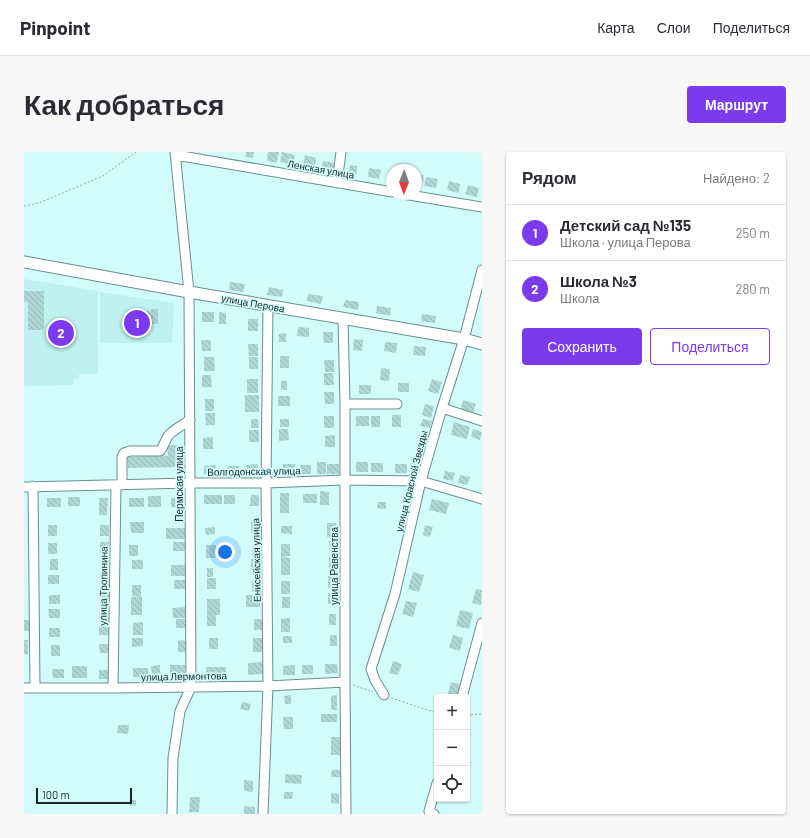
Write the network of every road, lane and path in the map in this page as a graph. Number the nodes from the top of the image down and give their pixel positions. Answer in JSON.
{"nodes":[{"id":1,"x":136,"y":152,"type":"edge"},
{"id":2,"x":341,"y":152,"type":"edge"},
{"id":3,"x":175,"y":154,"type":"edge"},
{"id":4,"x":337,"y":183,"type":"junction"},
{"id":5,"x":386,"y":191,"type":"edge"},
{"id":6,"x":422,"y":197,"type":"edge"},
{"id":7,"x":24,"y":206,"type":"edge"},
{"id":8,"x":482,"y":207,"type":"edge"},
{"id":9,"x":24,"y":262,"type":"edge"},
{"id":10,"x":482,"y":270,"type":"edge"},
{"id":11,"x":189,"y":292,"type":"junction"},
{"id":12,"x":268,"y":305,"type":"junction"},
{"id":13,"x":343,"y":318,"type":"junction"},
{"id":14,"x":464,"y":339,"type":"junction"},
{"id":15,"x":482,"y":344,"type":"edge"},
{"id":16,"x":345,"y":404,"type":"junction"},
{"id":17,"x":397,"y":404,"type":"dead end"},
{"id":18,"x":442,"y":408,"type":"junction"},
{"id":19,"x":190,"y":420,"type":"junction"},
{"id":20,"x":482,"y":421,"type":"edge"},
{"id":21,"x":344,"y":480,"type":"junction"},
{"id":22,"x":420,"y":482,"type":"junction"},
{"id":23,"x":190,"y":483,"type":"junction"},
{"id":24,"x":266,"y":483,"type":"junction"},
{"id":25,"x":119,"y":485,"type":"junction"},
{"id":26,"x":29,"y":487,"type":"edge"},
{"id":27,"x":482,"y":499,"type":"edge"},
{"id":28,"x":482,"y":623,"type":"edge"},
{"id":29,"x":345,"y":682,"type":"junction"},
{"id":30,"x":268,"y":686,"type":"junction"},
{"id":31,"x":191,"y":687,"type":"junction"},
{"id":32,"x":24,"y":688,"type":"edge"},
{"id":33,"x":35,"y":688,"type":"junction"},
{"id":34,"x":112,"y":688,"type":"junction"},
{"id":35,"x":463,"y":694,"type":"edge"},
{"id":36,"x":384,"y":695,"type":"dead end"},
{"id":37,"x":482,"y":714,"type":"edge"},
{"id":38,"x":470,"y":715,"type":"edge"},
{"id":39,"x":434,"y":794,"type":"edge"},
{"id":40,"x":172,"y":814,"type":"edge"},
{"id":41,"x":263,"y":814,"type":"edge"},
{"id":42,"x":346,"y":814,"type":"edge"},
{"id":43,"x":434,"y":814,"type":"edge"}],
"edges":[{"from":1,"to":7,"type":"path"},
{"from":2,"to":4,"type":"street"},
{"from":3,"to":4,"type":"street","name":"Ленская улица"},
{"from":3,"to":11,"type":"street","name":"Пермская улица"},
{"from":4,"to":5,"type":"street","name":"Ленская улица"},
{"from":6,"to":8,"type":"street"},
{"from":9,"to":11,"type":"main road","name":"улица Перова"},
{"from":10,"to":14,"type":"street","name":"улица Красной Звезды"},
{"from":11,"to":12,"type":"main road","name":"улица Перова"},
{"from":11,"to":19,"type":"street","name":"Пермская улица"},
{"from":12,"to":13,"type":"main road","name":"улица Перова"},
{"from":12,"to":24,"type":"street","name":"Енисейская улица"},
{"from":13,"to":14,"type":"main road","name":"улица Перова"},
{"from":13,"to":16,"type":"street","name":"улица Равенства"},
{"from":14,"to":15,"type":"main road","name":"улица Перова"},
{"from":14,"to":18,"type":"street","name":"улица Красной Звезды"},
{"from":16,"to":17,"type":"street"},
{"from":16,"to":21,"type":"street","name":"улица Равенства"},
{"from":18,"to":20,"type":"street"},
{"from":18,"to":22,"type":"street","name":"улица Красной Звезды"},
{"from":19,"to":23,"type":"street","name":"Пермская улица"},
{"from":19,"to":25,"type":"street","name":"улица Тропинина"},
{"from":21,"to":22,"type":"street","name":"Волгодонская улица"},
{"from":21,"to":24,"type":"street","name":"Волгодонская улица"},
{"from":21,"to":29,"type":"street","name":"улица Равенства"},
{"from":22,"to":27,"type":"street","name":"Волгодонская улица"},
{"from":22,"to":36,"type":"street","name":"улица Красной Звезды"},
{"from":23,"to":24,"type":"street","name":"Волгодонская улица"},
{"from":23,"to":25,"type":"street","name":"Волгодонская улица"},
{"from":23,"to":31,"type":"street","name":"Пермская улица"},
{"from":24,"to":30,"type":"street","name":"Енисейская улица"},
{"from":25,"to":26,"type":"street","name":"Волгодонская улица"},
{"from":25,"to":34,"type":"street","name":"улица Тропинина"},
{"from":26,"to":33,"type":"street"},
{"from":28,"to":35,"type":"street"},
{"from":29,"to":30,"type":"street","name":"улица Лермонтова"},
{"from":29,"to":42,"type":"street","name":"улица Равенства"},
{"from":30,"to":31,"type":"street","name":"улица Лермонтова"},
{"from":30,"to":41,"type":"street","name":"Енисейская улица"},
{"from":31,"to":34,"type":"street","name":"улица Лермонтова"},
{"from":31,"to":40,"type":"street","name":"Пермская улица"},
{"from":32,"to":33,"type":"street","name":"улица Лермонтова"},
{"from":33,"to":34,"type":"street","name":"улица Лермонтова"},
{"from":37,"to":38,"type":"path"},
{"from":39,"to":43,"type":"street"}]}
